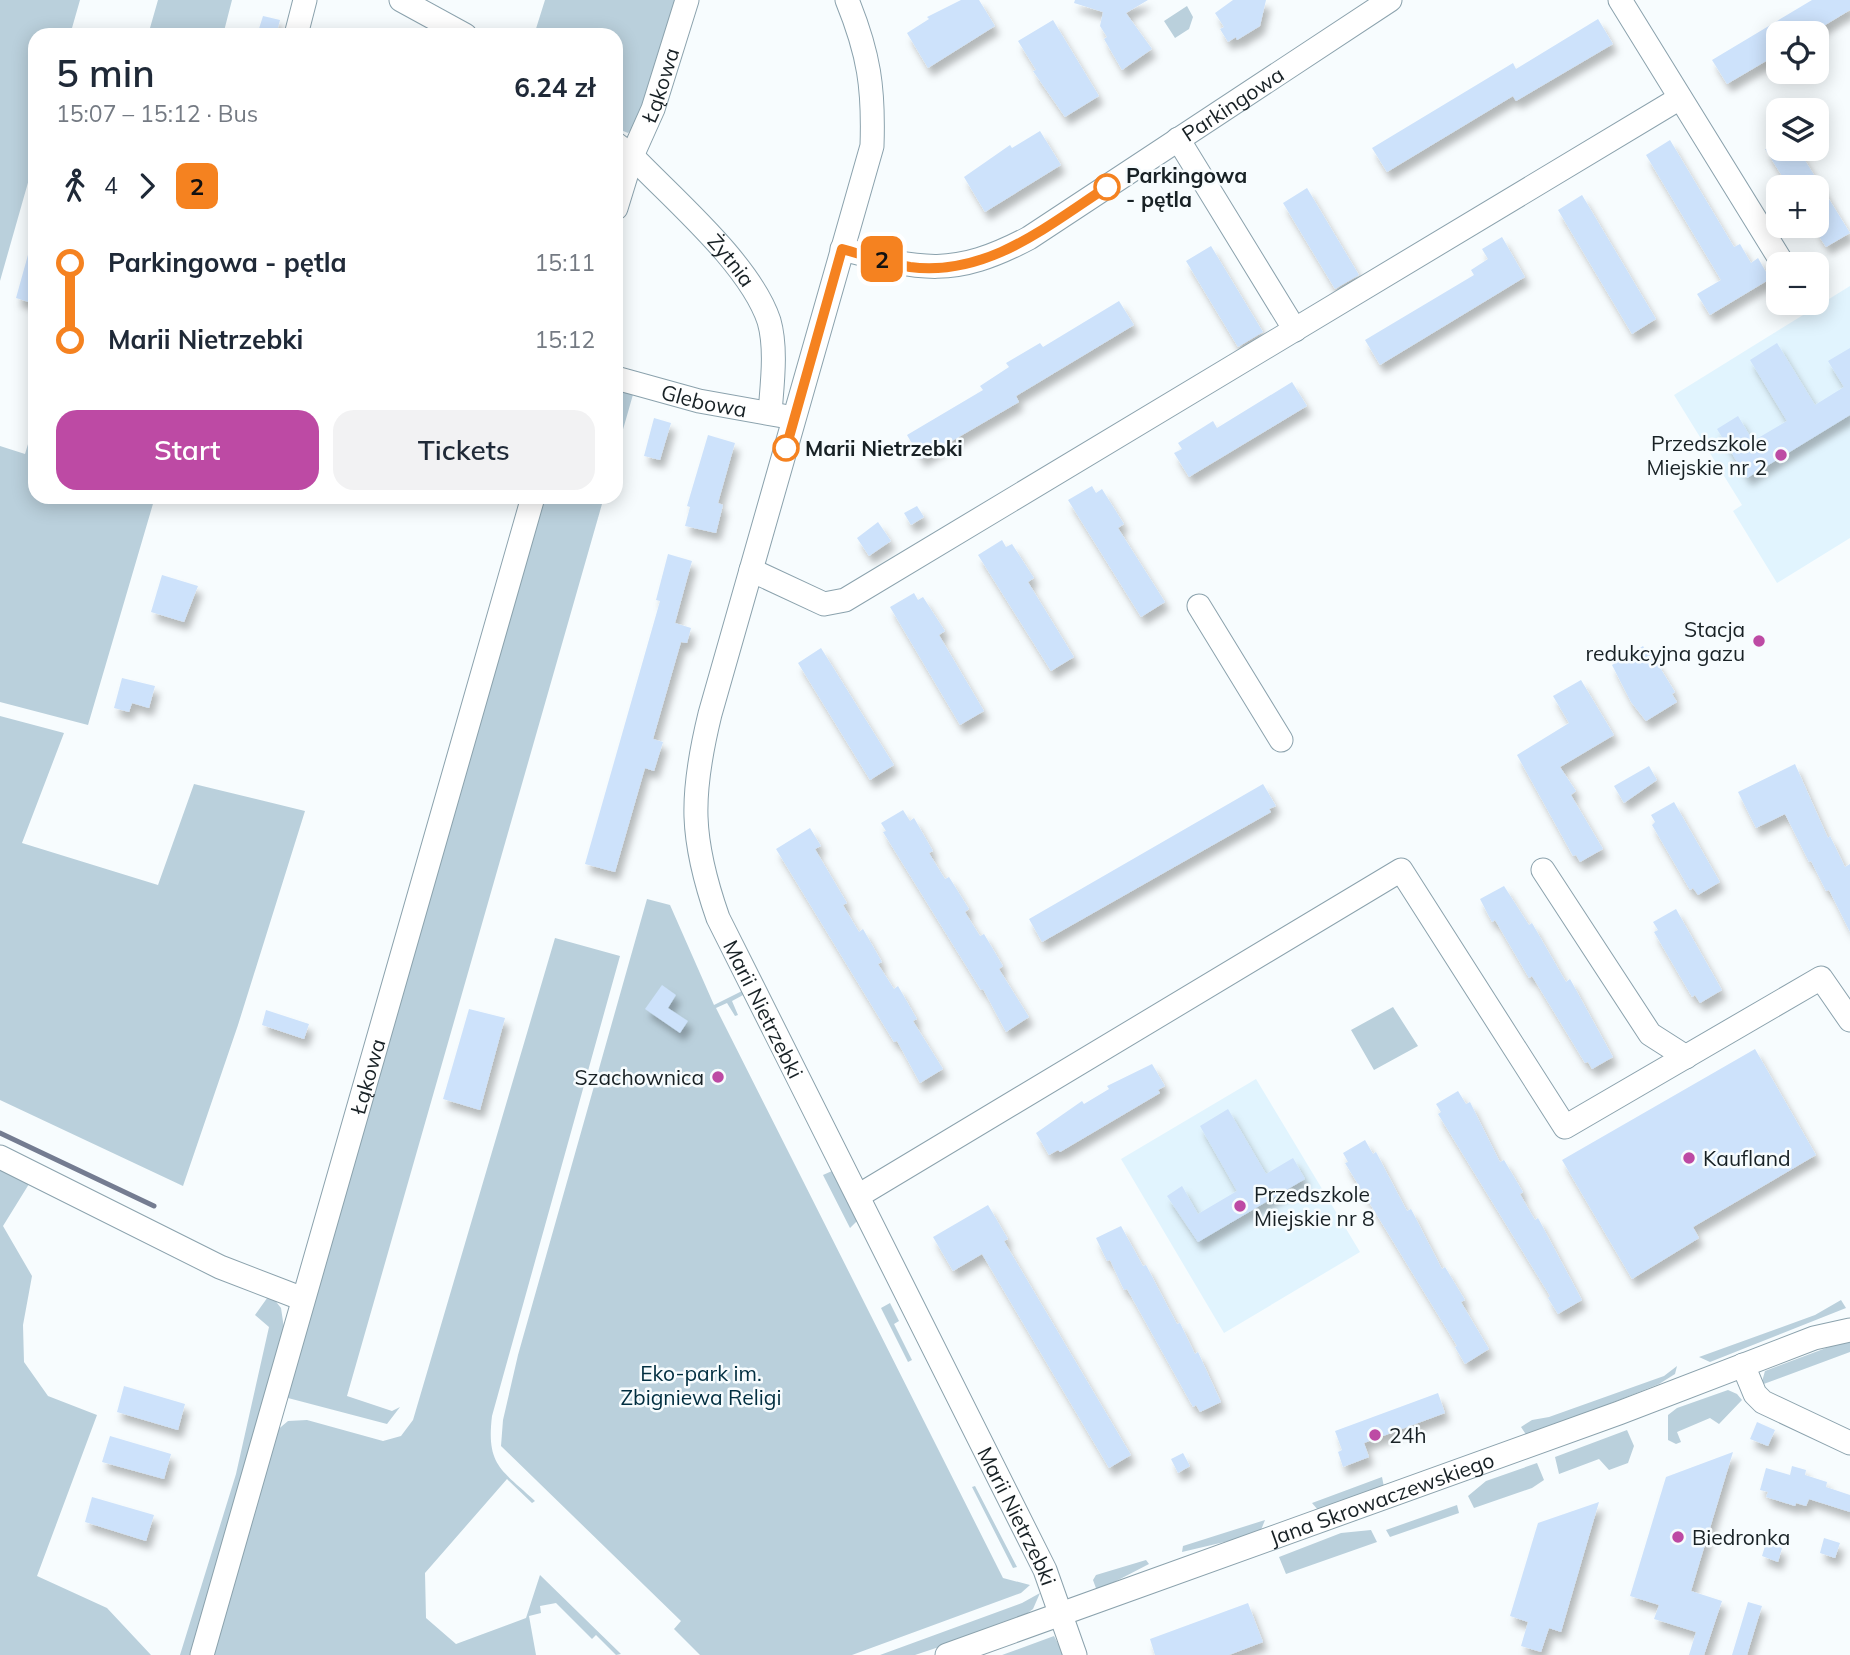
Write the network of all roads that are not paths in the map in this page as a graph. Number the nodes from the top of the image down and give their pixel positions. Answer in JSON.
{"nodes":[{"id":1,"x":305,"y":0,"type":"edge"},
{"id":2,"x":401,"y":0,"type":"edge"},
{"id":3,"x":687,"y":0,"type":"edge"},
{"id":4,"x":847,"y":0,"type":"edge"},
{"id":5,"x":1390,"y":0,"type":"edge"},
{"id":6,"x":1620,"y":0,"type":"edge"},
{"id":7,"x":298,"y":28,"type":"edge"},
{"id":8,"x":452,"y":28,"type":"edge"},
{"id":9,"x":1680,"y":99,"type":"junction"},
{"id":10,"x":1178,"y":139,"type":"junction"},
{"id":11,"x":624,"y":150,"type":"edge"},
{"id":12,"x":842,"y":249,"type":"junction"},
{"id":13,"x":1776,"y":252,"type":"edge"},
{"id":14,"x":1295,"y":330,"type":"junction"},
{"id":15,"x":623,"y":380,"type":"edge"},
{"id":16,"x":770,"y":413,"type":"junction"},
{"id":17,"x":794,"y":419,"type":"junction"},
{"id":18,"x":531,"y":504,"type":"edge"},
{"id":19,"x":751,"y":570,"type":"junction"},
{"id":20,"x":1199,"y":606,"type":"dead end"},
{"id":21,"x":1281,"y":740,"type":"dead end"},
{"id":22,"x":1543,"y":870,"type":"dead end"},
{"id":23,"x":1850,"y":1020,"type":"edge"},
{"id":24,"x":1686,"y":1057,"type":"junction"},
{"id":25,"x":0,"y":1157,"type":"edge"},
{"id":26,"x":858,"y":1196,"type":"junction"},
{"id":27,"x":303,"y":1299,"type":"junction"},
{"id":28,"x":1850,"y":1314,"type":"edge"},
{"id":29,"x":1850,"y":1330,"type":"edge"},
{"id":30,"x":1814,"y":1338,"type":"junction"},
{"id":31,"x":1743,"y":1365,"type":"junction"},
{"id":32,"x":1850,"y":1443,"type":"edge"},
{"id":33,"x":1062,"y":1614,"type":"junction"},
{"id":34,"x":202,"y":1655,"type":"edge"},
{"id":35,"x":947,"y":1655,"type":"edge"},
{"id":36,"x":1075,"y":1655,"type":"edge"}],
"edges":[{"from":1,"to":7,"type":"street"},
{"from":2,"to":8,"type":"street"},
{"from":3,"to":11,"type":"street","name":"Łąkowa"},
{"from":4,"to":12,"type":"street","name":"Marii Nietrzebki"},
{"from":5,"to":10,"type":"street","name":"Parkingowa"},
{"from":6,"to":9,"type":"street"},
{"from":9,"to":13,"type":"street"},
{"from":9,"to":14,"type":"street"},
{"from":10,"to":12,"type":"street","name":"Parkingowa"},
{"from":10,"to":14,"type":"street"},
{"from":11,"to":16,"type":"street","name":"Żytnia"},
{"from":12,"to":17,"type":"street","name":"Marii Nietrzebki"},
{"from":14,"to":19,"type":"street"},
{"from":15,"to":16,"type":"street","name":"Glebowa"},
{"from":16,"to":17,"type":"street","name":"Glebowa"},
{"from":17,"to":19,"type":"street","name":"Marii Nietrzebki"},
{"from":18,"to":27,"type":"street","name":"Łąkowa"},
{"from":19,"to":26,"type":"street","name":"Marii Nietrzebki"},
{"from":20,"to":21,"type":"street"},
{"from":22,"to":24,"type":"street"},
{"from":23,"to":24,"type":"street"},
{"from":24,"to":26,"type":"street"},
{"from":25,"to":27,"type":"street"},
{"from":26,"to":33,"type":"street","name":"Marii Nietrzebki"},
{"from":27,"to":34,"type":"street","name":"Łąkowa"},
{"from":28,"to":30,"type":"street","name":"Jana Skrowaczewskiego"},
{"from":29,"to":30,"type":"street","name":"Jana Skrowaczewskiego"},
{"from":30,"to":31,"type":"street","name":"Jana Skrowaczewskiego"},
{"from":31,"to":32,"type":"street"},
{"from":31,"to":33,"type":"street","name":"Jana Skrowaczewskiego"},
{"from":33,"to":35,"type":"street","name":"Jana Skrowaczewskiego"},
{"from":33,"to":36,"type":"street","name":"Marii Nietrzebki"}]}
